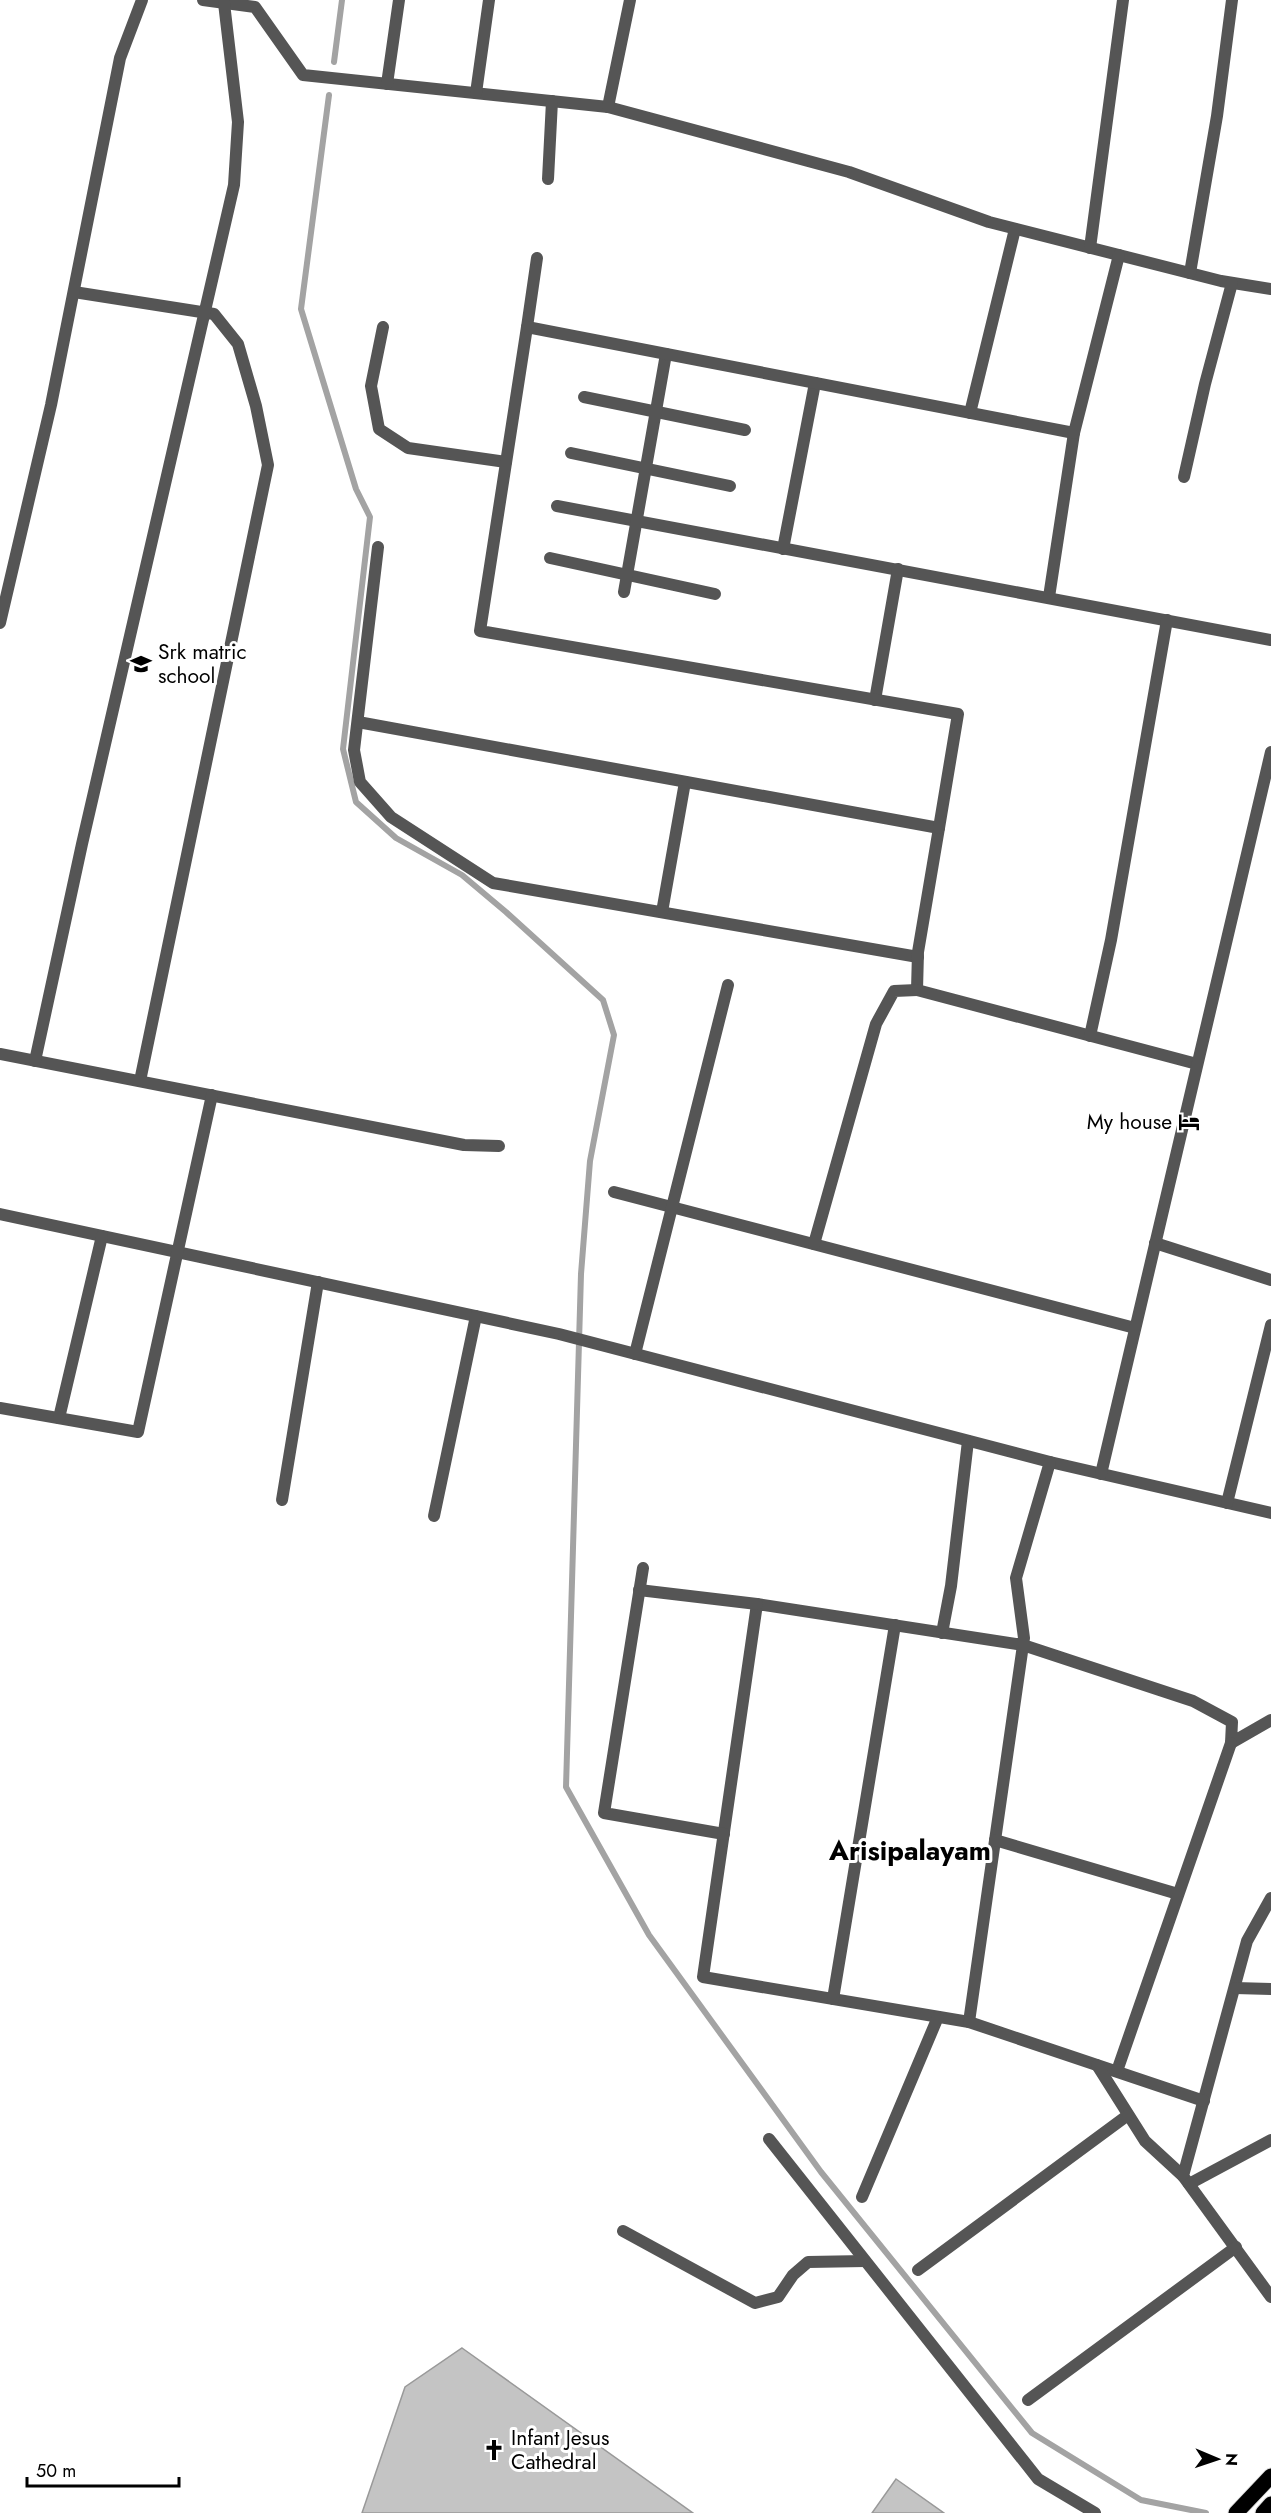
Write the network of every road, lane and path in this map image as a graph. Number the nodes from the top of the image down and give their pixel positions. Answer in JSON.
{"nodes":[{"id":1,"x":142,"y":0,"type":"edge"},
{"id":2,"x":203,"y":0,"type":"edge"},
{"id":3,"x":399,"y":0,"type":"edge"},
{"id":4,"x":489,"y":0,"type":"edge"},
{"id":5,"x":630,"y":0,"type":"edge"},
{"id":6,"x":1124,"y":0,"type":"edge"},
{"id":7,"x":1232,"y":0,"type":"edge"},
{"id":8,"x":224,"y":3,"type":"junction"},
{"id":9,"x":387,"y":84,"type":"junction"},
{"id":10,"x":476,"y":93,"type":"junction"},
{"id":11,"x":552,"y":101,"type":"junction"},
{"id":12,"x":608,"y":107,"type":"junction"},
{"id":13,"x":548,"y":179,"type":"dead end"},
{"id":14,"x":1016,"y":229,"type":"junction"},
{"id":15,"x":1090,"y":248,"type":"junction"},
{"id":16,"x":1119,"y":255,"type":"junction"},
{"id":17,"x":537,"y":258,"type":"dead end"},
{"id":18,"x":1190,"y":273,"type":"junction"},
{"id":19,"x":1232,"y":283,"type":"junction"},
{"id":20,"x":1271,"y":289,"type":"edge"},
{"id":21,"x":74,"y":292,"type":"junction"},
{"id":22,"x":206,"y":313,"type":"junction"},
{"id":23,"x":383,"y":327,"type":"dead end"},
{"id":24,"x":527,"y":327,"type":"junction"},
{"id":25,"x":666,"y":354,"type":"junction"},
{"id":26,"x":815,"y":383,"type":"junction"},
{"id":27,"x":584,"y":397,"type":"dead end"},
{"id":28,"x":656,"y":411,"type":"junction"},
{"id":29,"x":970,"y":413,"type":"junction"},
{"id":30,"x":745,"y":430,"type":"dead end"},
{"id":31,"x":1074,"y":433,"type":"junction"},
{"id":32,"x":571,"y":453,"type":"dead end"},
{"id":33,"x":506,"y":462,"type":"junction"},
{"id":34,"x":646,"y":468,"type":"junction"},
{"id":35,"x":1184,"y":477,"type":"dead end"},
{"id":36,"x":730,"y":486,"type":"dead end"},
{"id":37,"x":557,"y":506,"type":"dead end"},
{"id":38,"x":636,"y":521,"type":"junction"},
{"id":39,"x":378,"y":547,"type":"dead end"},
{"id":40,"x":783,"y":549,"type":"junction"},
{"id":41,"x":550,"y":558,"type":"dead end"},
{"id":42,"x":898,"y":569,"type":"junction"},
{"id":43,"x":627,"y":574,"type":"junction"},
{"id":44,"x":5,"y":582,"type":"edge"},
{"id":45,"x":624,"y":592,"type":"dead end"},
{"id":46,"x":715,"y":594,"type":"dead end"},
{"id":47,"x":1049,"y":597,"type":"junction"},
{"id":48,"x":1167,"y":620,"type":"junction"},
{"id":49,"x":0,"y":623,"type":"edge"},
{"id":50,"x":1271,"y":640,"type":"edge"},
{"id":51,"x":875,"y":700,"type":"junction"},
{"id":52,"x":358,"y":722,"type":"junction"},
{"id":53,"x":1271,"y":752,"type":"edge"},
{"id":54,"x":685,"y":782,"type":"junction"},
{"id":55,"x":939,"y":828,"type":"junction"},
{"id":56,"x":662,"y":912,"type":"junction"},
{"id":57,"x":918,"y":957,"type":"junction"},
{"id":58,"x":728,"y":985,"type":"dead end"},
{"id":59,"x":917,"y":990,"type":"junction"},
{"id":60,"x":1090,"y":1036,"type":"junction"},
{"id":61,"x":0,"y":1054,"type":"edge"},
{"id":62,"x":36,"y":1061,"type":"junction"},
{"id":63,"x":1197,"y":1064,"type":"junction"},
{"id":64,"x":140,"y":1081,"type":"junction"},
{"id":65,"x":212,"y":1095,"type":"junction"},
{"id":66,"x":499,"y":1146,"type":"dead end"},
{"id":67,"x":614,"y":1192,"type":"dead end"},
{"id":68,"x":670,"y":1207,"type":"junction"},
{"id":69,"x":0,"y":1214,"type":"edge"},
{"id":70,"x":102,"y":1236,"type":"junction"},
{"id":71,"x":1155,"y":1243,"type":"junction"},
{"id":72,"x":814,"y":1244,"type":"junction"},
{"id":73,"x":177,"y":1252,"type":"junction"},
{"id":74,"x":1271,"y":1280,"type":"edge"},
{"id":75,"x":318,"y":1282,"type":"junction"},
{"id":76,"x":476,"y":1316,"type":"junction"},
{"id":77,"x":1271,"y":1325,"type":"edge"},
{"id":78,"x":1135,"y":1328,"type":"junction"},
{"id":79,"x":635,"y":1354,"type":"junction"},
{"id":80,"x":0,"y":1408,"type":"edge"},
{"id":81,"x":59,"y":1418,"type":"junction"},
{"id":82,"x":968,"y":1441,"type":"junction"},
{"id":83,"x":1050,"y":1462,"type":"junction"},
{"id":84,"x":1101,"y":1474,"type":"junction"},
{"id":85,"x":282,"y":1500,"type":"dead end"},
{"id":86,"x":1227,"y":1503,"type":"junction"},
{"id":87,"x":1271,"y":1513,"type":"edge"},
{"id":88,"x":434,"y":1516,"type":"dead end"},
{"id":89,"x":643,"y":1568,"type":"dead end"},
{"id":90,"x":639,"y":1590,"type":"junction"},
{"id":91,"x":757,"y":1604,"type":"junction"},
{"id":92,"x":895,"y":1625,"type":"junction"},
{"id":93,"x":942,"y":1633,"type":"junction"},
{"id":94,"x":1023,"y":1646,"type":"junction"},
{"id":95,"x":1271,"y":1720,"type":"edge"},
{"id":96,"x":1231,"y":1743,"type":"junction"},
{"id":97,"x":724,"y":1834,"type":"junction"},
{"id":98,"x":995,"y":1840,"type":"junction"},
{"id":99,"x":1178,"y":1894,"type":"junction"},
{"id":100,"x":1271,"y":1898,"type":"edge"},
{"id":101,"x":1235,"y":1988,"type":"junction"},
{"id":102,"x":1271,"y":1989,"type":"edge"},
{"id":103,"x":833,"y":1999,"type":"junction"},
{"id":104,"x":938,"y":2017,"type":"junction"},
{"id":105,"x":969,"y":2022,"type":"junction"},
{"id":106,"x":1097,"y":2065,"type":"junction"},
{"id":107,"x":1117,"y":2071,"type":"junction"},
{"id":108,"x":1204,"y":2101,"type":"junction"},
{"id":109,"x":1128,"y":2115,"type":"junction"},
{"id":110,"x":769,"y":2139,"type":"dead end"},
{"id":111,"x":1271,"y":2140,"type":"edge"},
{"id":112,"x":1186,"y":2180,"type":"junction"},
{"id":113,"x":862,"y":2197,"type":"dead end"},
{"id":114,"x":623,"y":2231,"type":"dead end"},
{"id":115,"x":1236,"y":2247,"type":"junction"},
{"id":116,"x":865,"y":2261,"type":"junction"},
{"id":117,"x":918,"y":2270,"type":"dead end"},
{"id":118,"x":1271,"y":2297,"type":"edge"},
{"id":119,"x":1028,"y":2400,"type":"dead end"},
{"id":120,"x":1271,"y":2476,"type":"edge"},
{"id":121,"x":1271,"y":2504,"type":"edge"},
{"id":122,"x":1095,"y":2513,"type":"edge"},
{"id":123,"x":1236,"y":2513,"type":"edge"},
{"id":124,"x":1263,"y":2513,"type":"edge"}],
"edges":[{"from":1,"to":21,"type":"street"},
{"from":2,"to":8,"type":"street"},
{"from":3,"to":9,"type":"street"},
{"from":4,"to":10,"type":"street"},
{"from":5,"to":12,"type":"street"},
{"from":6,"to":15,"type":"street"},
{"from":7,"to":18,"type":"street"},
{"from":8,"to":9,"type":"street"},
{"from":8,"to":22,"type":"street"},
{"from":9,"to":10,"type":"street"},
{"from":10,"to":11,"type":"street"},
{"from":11,"to":12,"type":"street"},
{"from":11,"to":13,"type":"street"},
{"from":12,"to":14,"type":"street"},
{"from":14,"to":15,"type":"street"},
{"from":14,"to":29,"type":"street"},
{"from":15,"to":16,"type":"street"},
{"from":16,"to":18,"type":"street"},
{"from":16,"to":31,"type":"street"},
{"from":17,"to":24,"type":"street"},
{"from":18,"to":19,"type":"street"},
{"from":19,"to":20,"type":"street"},
{"from":19,"to":35,"type":"street"},
{"from":21,"to":22,"type":"street"},
{"from":21,"to":44,"type":"street"},
{"from":22,"to":62,"type":"street"},
{"from":22,"to":64,"type":"street"},
{"from":23,"to":33,"type":"street"},
{"from":24,"to":25,"type":"street"},
{"from":24,"to":33,"type":"street"},
{"from":25,"to":26,"type":"street"},
{"from":25,"to":28,"type":"street"},
{"from":26,"to":29,"type":"street"},
{"from":26,"to":40,"type":"street"},
{"from":27,"to":28,"type":"street"},
{"from":28,"to":30,"type":"street"},
{"from":28,"to":34,"type":"street"},
{"from":29,"to":31,"type":"street"},
{"from":31,"to":47,"type":"street"},
{"from":32,"to":34,"type":"street"},
{"from":33,"to":51,"type":"street"},
{"from":34,"to":36,"type":"street"},
{"from":34,"to":38,"type":"street"},
{"from":37,"to":38,"type":"street"},
{"from":38,"to":40,"type":"street"},
{"from":38,"to":43,"type":"street"},
{"from":39,"to":52,"type":"street"},
{"from":40,"to":42,"type":"street"},
{"from":41,"to":43,"type":"street"},
{"from":42,"to":47,"type":"street"},
{"from":42,"to":51,"type":"street"},
{"from":43,"to":45,"type":"street"},
{"from":43,"to":46,"type":"street"},
{"from":44,"to":49,"type":"street"},
{"from":47,"to":48,"type":"street"},
{"from":48,"to":50,"type":"street"},
{"from":48,"to":60,"type":"street"},
{"from":51,"to":55,"type":"street"},
{"from":52,"to":54,"type":"street"},
{"from":52,"to":56,"type":"street"},
{"from":53,"to":63,"type":"street"},
{"from":54,"to":55,"type":"street"},
{"from":54,"to":56,"type":"street"},
{"from":55,"to":57,"type":"street"},
{"from":56,"to":57,"type":"street"},
{"from":57,"to":59,"type":"street"},
{"from":58,"to":68,"type":"street"},
{"from":59,"to":60,"type":"street"},
{"from":59,"to":72,"type":"street"},
{"from":60,"to":63,"type":"street"},
{"from":61,"to":62,"type":"street"},
{"from":62,"to":64,"type":"street"},
{"from":63,"to":71,"type":"street"},
{"from":64,"to":65,"type":"street"},
{"from":65,"to":66,"type":"street"},
{"from":65,"to":73,"type":"street"},
{"from":67,"to":68,"type":"street"},
{"from":68,"to":72,"type":"street"},
{"from":68,"to":79,"type":"street"},
{"from":69,"to":70,"type":"street"},
{"from":70,"to":73,"type":"street"},
{"from":70,"to":81,"type":"street"},
{"from":71,"to":74,"type":"street"},
{"from":71,"to":78,"type":"street"},
{"from":72,"to":78,"type":"street"},
{"from":73,"to":75,"type":"street"},
{"from":73,"to":81,"type":"street"},
{"from":75,"to":76,"type":"street"},
{"from":75,"to":85,"type":"street"},
{"from":76,"to":79,"type":"street"},
{"from":76,"to":88,"type":"street"},
{"from":77,"to":86,"type":"street"},
{"from":78,"to":84,"type":"street"},
{"from":79,"to":82,"type":"street"},
{"from":80,"to":81,"type":"street"},
{"from":82,"to":83,"type":"street"},
{"from":82,"to":93,"type":"street"},
{"from":83,"to":84,"type":"street"},
{"from":83,"to":94,"type":"street"},
{"from":84,"to":86,"type":"street"},
{"from":86,"to":87,"type":"street"},
{"from":89,"to":90,"type":"street"},
{"from":90,"to":91,"type":"street"},
{"from":90,"to":97,"type":"street"},
{"from":91,"to":92,"type":"street"},
{"from":91,"to":97,"type":"street"},
{"from":92,"to":93,"type":"street"},
{"from":92,"to":103,"type":"street"},
{"from":93,"to":94,"type":"street"},
{"from":94,"to":96,"type":"street"},
{"from":94,"to":98,"type":"street"},
{"from":95,"to":96,"type":"street"},
{"from":96,"to":99,"type":"street"},
{"from":97,"to":103,"type":"street"},
{"from":98,"to":99,"type":"street"},
{"from":98,"to":105,"type":"street"},
{"from":99,"to":107,"type":"street"},
{"from":100,"to":101,"type":"street"},
{"from":101,"to":102,"type":"street"},
{"from":101,"to":108,"type":"street"},
{"from":103,"to":104,"type":"street"},
{"from":104,"to":105,"type":"street"},
{"from":104,"to":113,"type":"street"},
{"from":105,"to":106,"type":"street"},
{"from":106,"to":107,"type":"street"},
{"from":106,"to":109,"type":"street"},
{"from":107,"to":108,"type":"street"},
{"from":108,"to":112,"type":"street"},
{"from":109,"to":112,"type":"street"},
{"from":109,"to":117,"type":"street"},
{"from":110,"to":116,"type":"street"},
{"from":111,"to":112,"type":"street"},
{"from":112,"to":115,"type":"street"},
{"from":114,"to":116,"type":"street"},
{"from":115,"to":118,"type":"street"},
{"from":115,"to":119,"type":"street"},
{"from":116,"to":122,"type":"street"},
{"from":120,"to":123,"type":"main road"},
{"from":121,"to":124,"type":"main road"}]}
